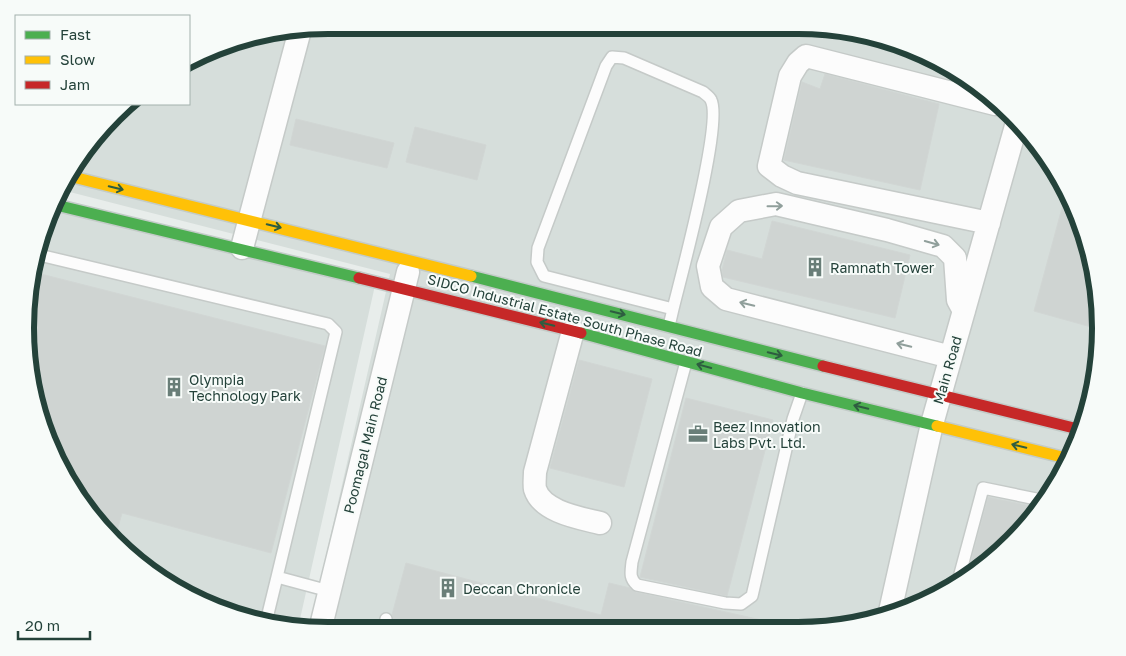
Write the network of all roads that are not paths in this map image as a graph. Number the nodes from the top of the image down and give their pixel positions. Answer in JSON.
{"nodes":[{"id":1,"x":299,"y":35,"type":"edge"},
{"id":2,"x":985,"y":101,"type":"edge"},
{"id":3,"x":1015,"y":130,"type":"edge"},
{"id":4,"x":75,"y":178,"type":"edge"},
{"id":5,"x":60,"y":206,"type":"edge"},
{"id":6,"x":249,"y":220,"type":"junction"},
{"id":7,"x":989,"y":223,"type":"junction"},
{"id":8,"x":242,"y":248,"type":"junction"},
{"id":9,"x":43,"y":256,"type":"edge"},
{"id":10,"x":410,"y":261,"type":"junction"},
{"id":11,"x":403,"y":288,"type":"junction"},
{"id":12,"x":673,"y":309,"type":"junction"},
{"id":13,"x":964,"y":311,"type":"junction"},
{"id":14,"x":669,"y":326,"type":"junction"},
{"id":15,"x":573,"y":330,"type":"junction"},
{"id":16,"x":951,"y":357,"type":"junction"},
{"id":17,"x":686,"y":362,"type":"junction"},
{"id":18,"x":802,"y":393,"type":"junction"},
{"id":19,"x":940,"y":394,"type":"junction"},
{"id":20,"x":932,"y":424,"type":"junction"},
{"id":21,"x":1075,"y":428,"type":"edge"},
{"id":22,"x":1062,"y":457,"type":"edge"},
{"id":23,"x":1037,"y":499,"type":"edge"},
{"id":24,"x":600,"y":523,"type":"dead end"},
{"id":25,"x":960,"y":574,"type":"edge"},
{"id":26,"x":278,"y":577,"type":"junction"},
{"id":27,"x":329,"y":591,"type":"junction"},
{"id":28,"x":890,"y":608,"type":"edge"},
{"id":29,"x":268,"y":616,"type":"edge"},
{"id":30,"x":322,"y":622,"type":"edge"}],
"edges":[{"from":1,"to":6,"type":"street"},
{"from":2,"to":7,"type":"street"},
{"from":3,"to":7,"type":"street","name":"Main Road"},
{"from":4,"to":6,"type":"main road","name":"SIDCO Industrial Estate South Phase Road","one_way":true},
{"from":5,"to":8,"type":"main road","name":"SIDCO Industrial Estate South Phase Road"},
{"from":6,"to":8,"type":"street"},
{"from":6,"to":10,"type":"main road","name":"SIDCO Industrial Estate South Phase Road","one_way":true},
{"from":7,"to":13,"type":"street","name":"Main Road"},
{"from":8,"to":11,"type":"main road","name":"SIDCO Industrial Estate South Phase Road"},
{"from":9,"to":26,"type":"lane"},
{"from":10,"to":11,"type":"street","name":"Poomagal Main Road"},
{"from":10,"to":14,"type":"main road","name":"SIDCO Industrial Estate South Phase Road","one_way":true},
{"from":15,"to":11,"type":"main road","name":"SIDCO Industrial Estate South Phase Road","one_way":true},
{"from":11,"to":27,"type":"street","name":"Poomagal Main Road"},
{"from":12,"to":12,"type":"lane"},
{"from":12,"to":14,"type":"lane"},
{"from":13,"to":16,"type":"street","name":"Main Road"},
{"from":16,"to":13,"type":"street","one_way":true},
{"from":14,"to":19,"type":"main road","name":"SIDCO Industrial Estate South Phase Road","one_way":true},
{"from":15,"to":17,"type":"main road","name":"SIDCO Industrial Estate South Phase Road"},
{"from":15,"to":24,"type":"street"},
{"from":16,"to":19,"type":"street","name":"Main Road"},
{"from":18,"to":17,"type":"main road","name":"SIDCO Industrial Estate South Phase Road","one_way":true},
{"from":17,"to":18,"type":"lane"},
{"from":20,"to":18,"type":"main road","name":"SIDCO Industrial Estate South Phase Road","one_way":true},
{"from":19,"to":20,"type":"street","name":"Main Road"},
{"from":19,"to":21,"type":"main road","name":"SIDCO Industrial Estate South Phase Road"},
{"from":22,"to":20,"type":"main road","name":"SIDCO Industrial Estate South Phase Road","one_way":true},
{"from":20,"to":28,"type":"street","name":"Main Road"},
{"from":23,"to":25,"type":"lane"},
{"from":26,"to":27,"type":"lane"},
{"from":26,"to":29,"type":"lane"},
{"from":27,"to":30,"type":"street","name":"Poomagal Main Road"}]}
